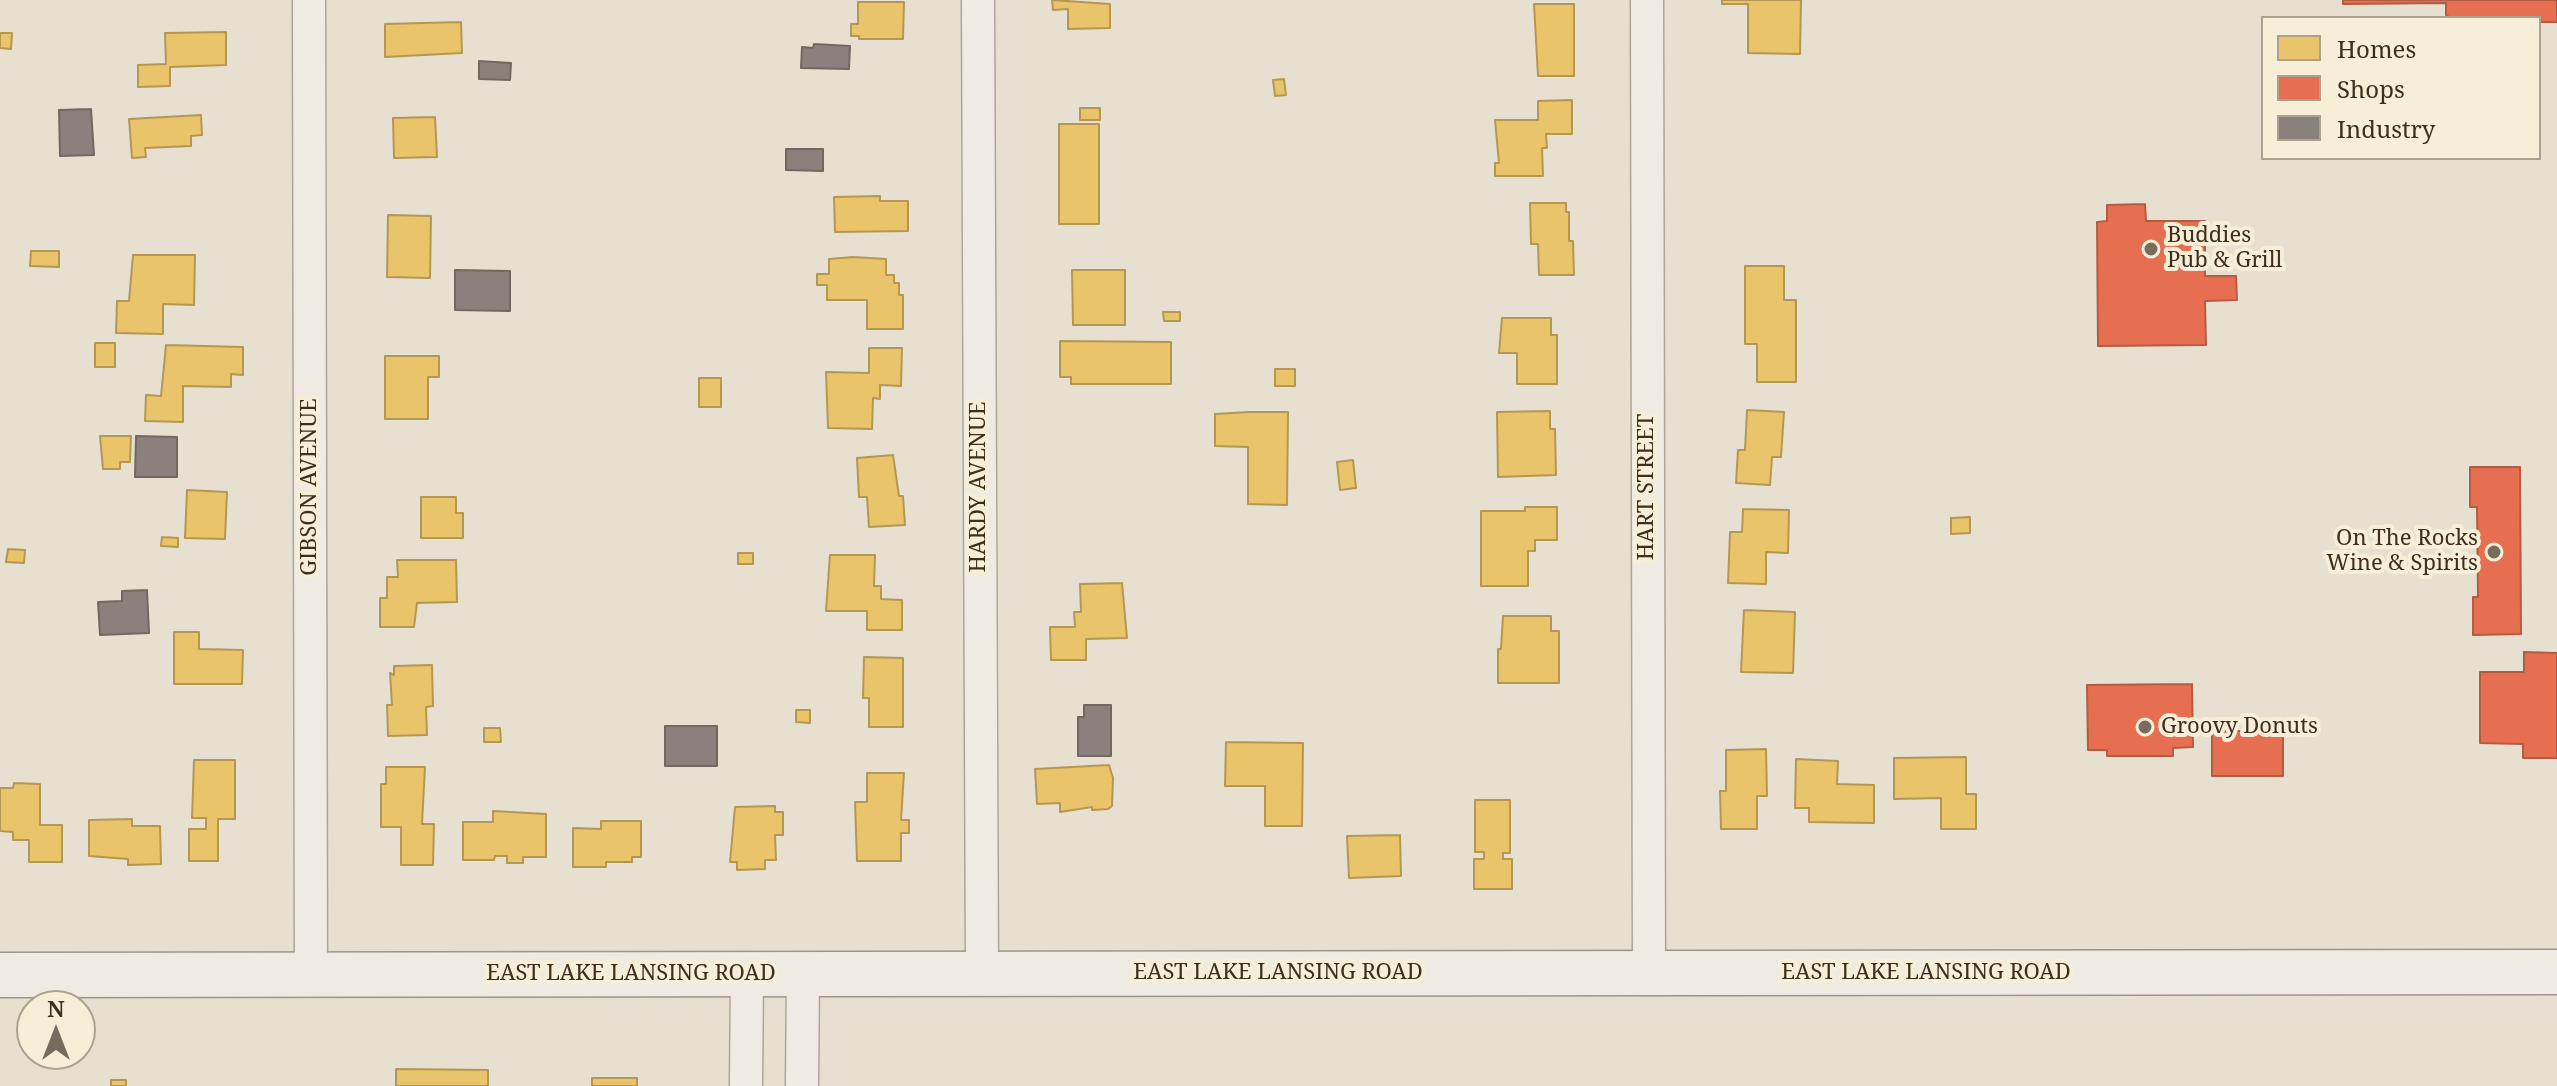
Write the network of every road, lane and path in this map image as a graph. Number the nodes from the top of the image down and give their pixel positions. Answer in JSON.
{"nodes":[{"id":1,"x":309,"y":0,"type":"edge"},
{"id":2,"x":978,"y":0,"type":"edge"},
{"id":3,"x":1647,"y":0,"type":"edge"},
{"id":4,"x":2557,"y":972,"type":"edge"},
{"id":5,"x":1649,"y":973,"type":"junction"},
{"id":6,"x":747,"y":974,"type":"junction"},
{"id":7,"x":803,"y":974,"type":"junction"},
{"id":8,"x":982,"y":974,"type":"junction"},
{"id":9,"x":0,"y":975,"type":"edge"},
{"id":10,"x":311,"y":975,"type":"junction"},
{"id":11,"x":746,"y":1086,"type":"edge"},
{"id":12,"x":802,"y":1086,"type":"edge"}],
"edges":[{"from":1,"to":10,"type":"street","name":"GIBSON AVENUE"},
{"from":2,"to":8,"type":"street","name":"HARDY AVENUE"},
{"from":3,"to":5,"type":"street","name":"HART STREET"},
{"from":4,"to":5,"type":"main road","name":"EAST LAKE LANSING ROAD"},
{"from":5,"to":8,"type":"main road","name":"EAST LAKE LANSING ROAD"},
{"from":6,"to":7,"type":"main road","name":"EAST LAKE LANSING ROAD"},
{"from":6,"to":10,"type":"main road","name":"EAST LAKE LANSING ROAD"},
{"from":6,"to":11,"type":"street"},
{"from":7,"to":8,"type":"main road","name":"EAST LAKE LANSING ROAD"},
{"from":7,"to":12,"type":"street"},
{"from":9,"to":10,"type":"main road","name":"EAST LAKE LANSING ROAD"}]}
